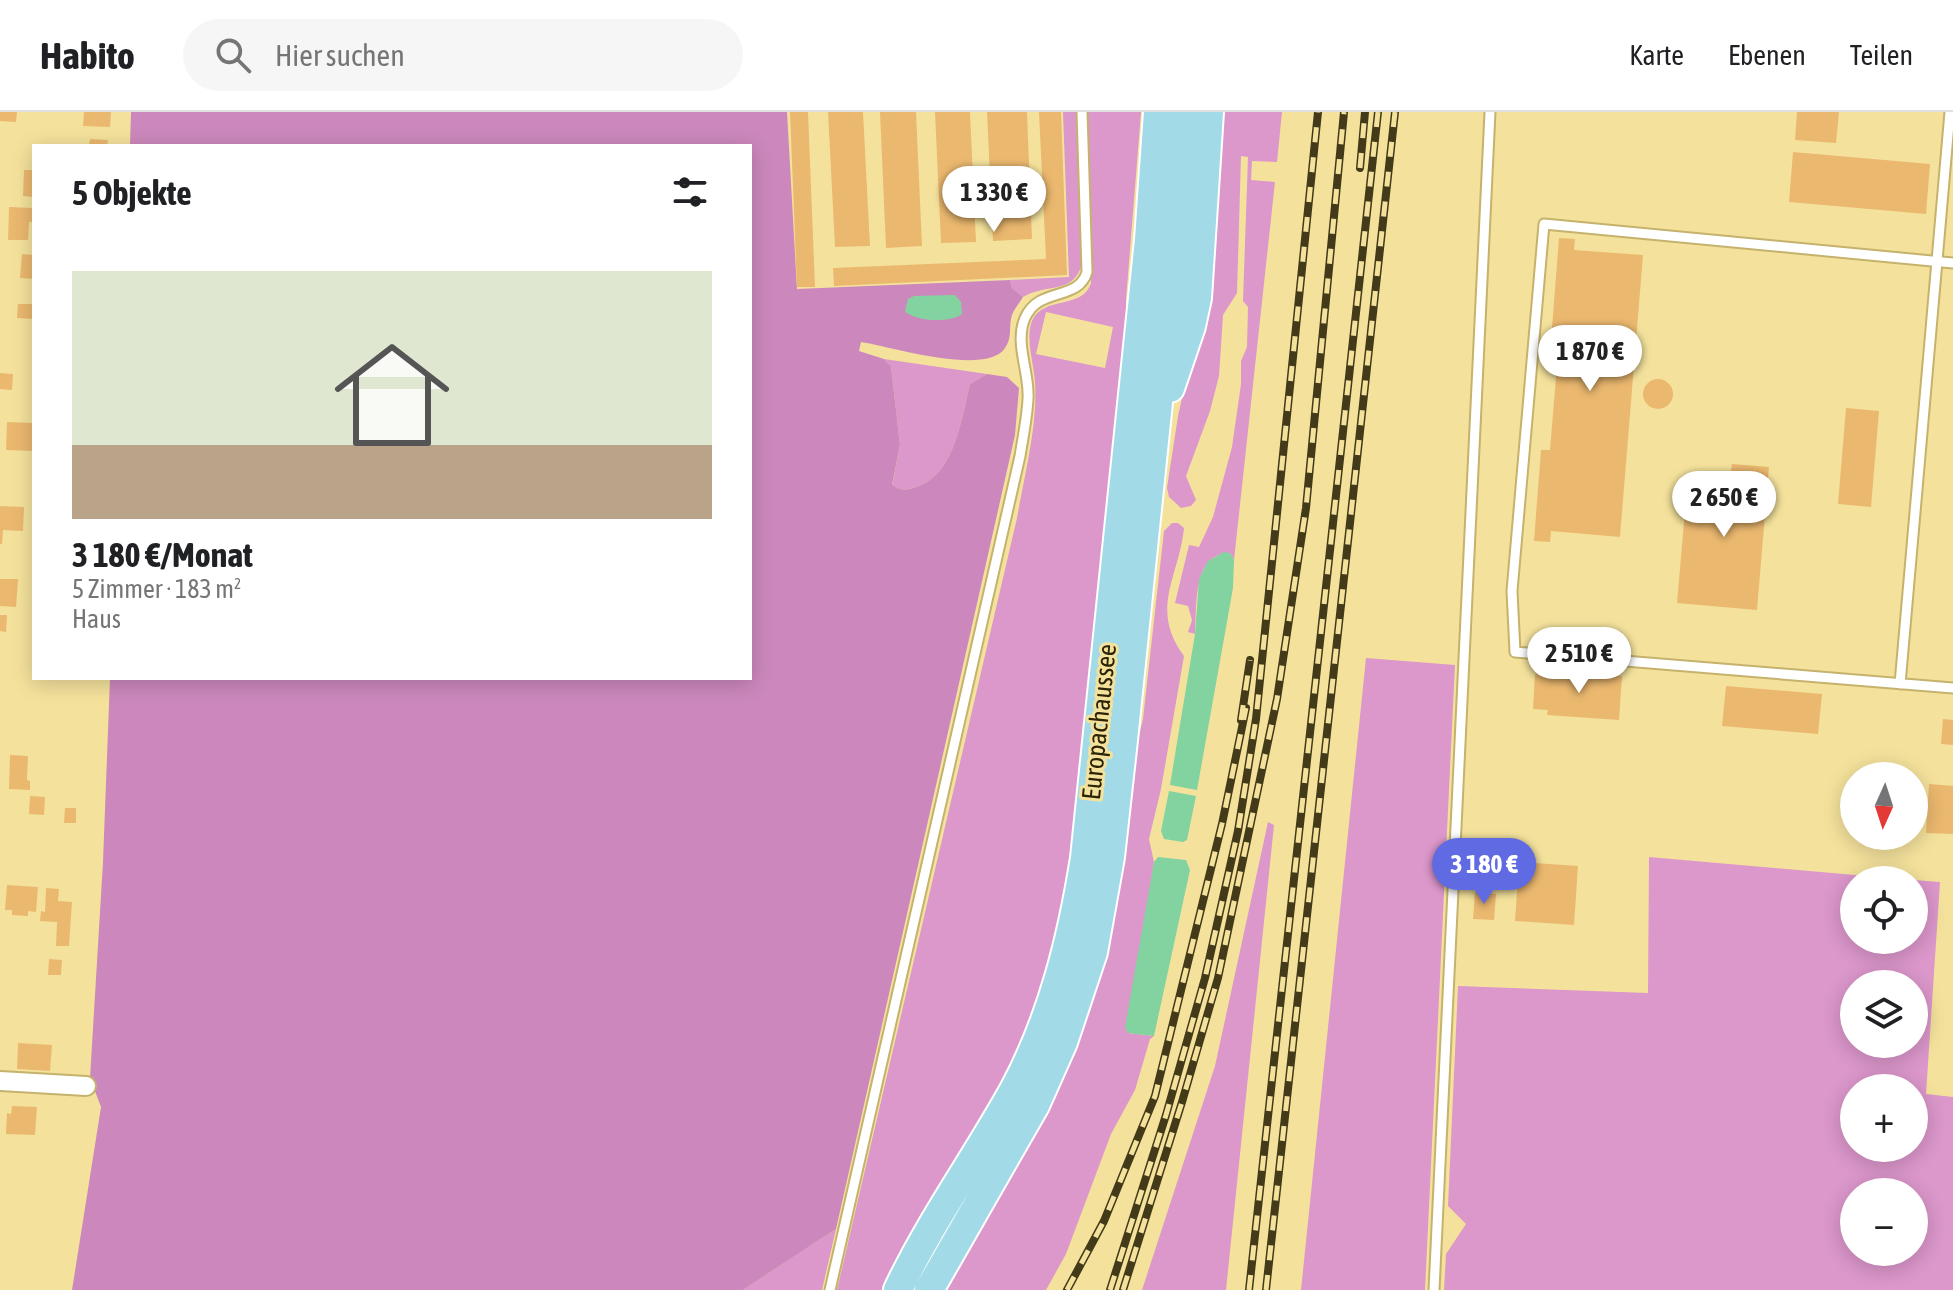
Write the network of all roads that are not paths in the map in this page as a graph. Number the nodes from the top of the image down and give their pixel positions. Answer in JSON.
{"nodes":[{"id":1,"x":1082,"y":112,"type":"edge"},
{"id":2,"x":1158,"y":112,"type":"edge"},
{"id":3,"x":1183,"y":112,"type":"edge"},
{"id":4,"x":1209,"y":112,"type":"edge"},
{"id":5,"x":1490,"y":112,"type":"edge"},
{"id":6,"x":1950,"y":112,"type":"edge"},
{"id":7,"x":1936,"y":261,"type":"junction"},
{"id":8,"x":1953,"y":263,"type":"edge"},
{"id":9,"x":1153,"y":438,"type":"junction"},
{"id":10,"x":1900,"y":684,"type":"junction"},
{"id":11,"x":1953,"y":688,"type":"edge"},
{"id":12,"x":0,"y":1081,"type":"edge"},
{"id":13,"x":86,"y":1086,"type":"dead end"},
{"id":14,"x":830,"y":1290,"type":"edge"},
{"id":15,"x":898,"y":1290,"type":"edge"},
{"id":16,"x":929,"y":1290,"type":"edge"},
{"id":17,"x":1434,"y":1290,"type":"edge"}],
"edges":[{"from":1,"to":14,"type":"lane"},
{"from":2,"to":15,"type":"main road","name":"Europachaussee"},
{"from":3,"to":9,"type":"main road","name":"Europachaussee"},
{"from":4,"to":9,"type":"main road"},
{"from":5,"to":17,"type":"lane"},
{"from":6,"to":7,"type":"lane"},
{"from":7,"to":8,"type":"lane"},
{"from":7,"to":10,"type":"lane"},
{"from":7,"to":10,"type":"lane"},
{"from":9,"to":16,"type":"main road","name":"Europachaussee"},
{"from":10,"to":11,"type":"lane"},
{"from":12,"to":13,"type":"street"}]}
